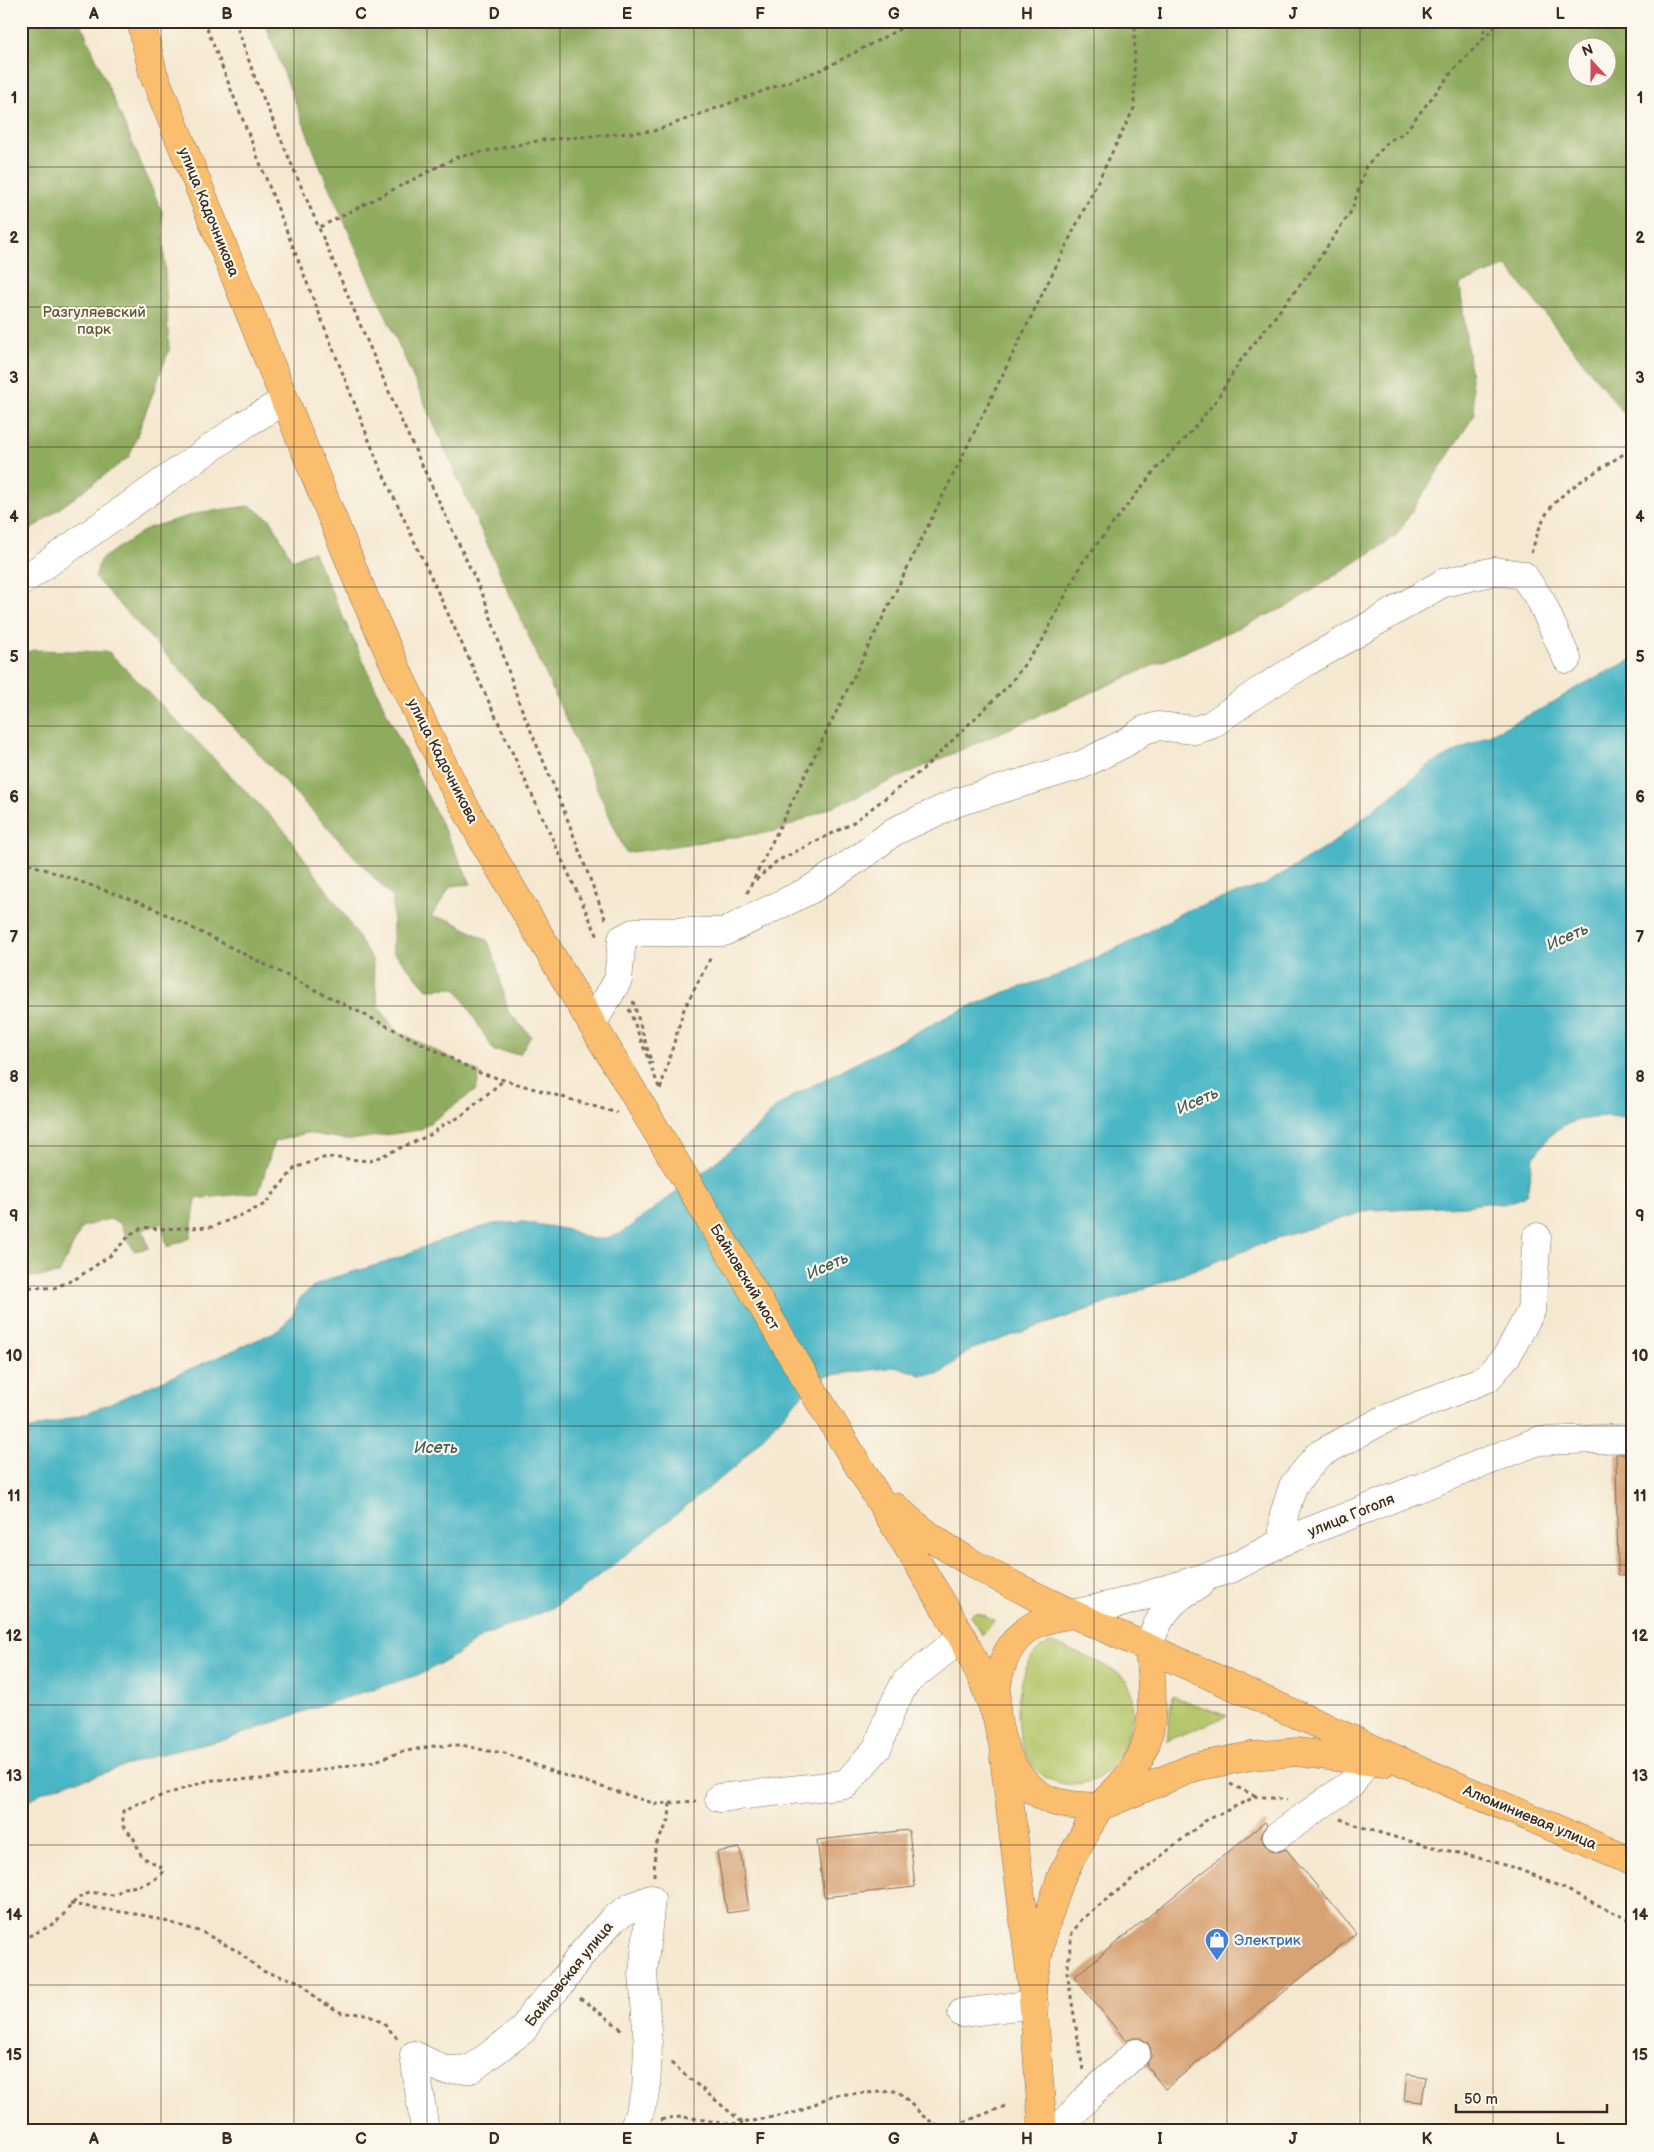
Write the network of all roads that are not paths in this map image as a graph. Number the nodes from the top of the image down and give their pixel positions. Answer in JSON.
{"nodes":[{"id":1,"x":130,"y":21,"type":"edge"},
{"id":2,"x":141,"y":21,"type":"edge"},
{"id":3,"x":153,"y":72,"type":"junction"},
{"id":4,"x":284,"y":401,"type":"junction"},
{"id":5,"x":21,"y":582,"type":"edge"},
{"id":6,"x":1567,"y":659,"type":"dead end"},
{"id":7,"x":592,"y":1024,"type":"junction"},
{"id":8,"x":640,"y":1102,"type":"joint"},
{"id":9,"x":1537,"y":1236,"type":"dead end"},
{"id":10,"x":1633,"y":1438,"type":"edge"},
{"id":11,"x":847,"y":1447,"type":"junction"},
{"id":12,"x":1282,"y":1542,"type":"junction"},
{"id":13,"x":1231,"y":1569,"type":"junction"},
{"id":14,"x":1073,"y":1614,"type":"junction"},
{"id":15,"x":962,"y":1638,"type":"junction"},
{"id":16,"x":1149,"y":1648,"type":"junction"},
{"id":17,"x":996,"y":1714,"type":"junction"},
{"id":18,"x":1003,"y":1745,"type":"junction"},
{"id":19,"x":1367,"y":1760,"type":"junction"},
{"id":20,"x":1427,"y":1773,"type":"junction"},
{"id":21,"x":719,"y":1798,"type":"road end"},
{"id":22,"x":1099,"y":1807,"type":"junction"},
{"id":23,"x":1278,"y":1836,"type":"dead end"},
{"id":24,"x":1633,"y":1862,"type":"edge"},
{"id":25,"x":1033,"y":1995,"type":"junction"},
{"id":26,"x":962,"y":2013,"type":"dead end"},
{"id":27,"x":1136,"y":2053,"type":"dead end"},
{"id":28,"x":644,"y":2126,"type":"edge"},
{"id":29,"x":425,"y":2131,"type":"edge"},
{"id":30,"x":1043,"y":2131,"type":"edge"},
{"id":31,"x":1057,"y":2131,"type":"edge"}],
"edges":[{"from":1,"to":3,"type":"main road"},
{"from":2,"to":3,"type":"main road","name":"улица Кадочникова"},
{"from":3,"to":4,"type":"main road","name":"улица Кадочникова"},
{"from":4,"to":5,"type":"street"},
{"from":4,"to":7,"type":"main road","name":"улица Кадочникова"},
{"from":6,"to":7,"type":"street"},
{"from":7,"to":8,"type":"main road","name":"улица Кадочникова"},
{"from":8,"to":11,"type":"main road","name":"Байновский мост"},
{"from":9,"to":12,"type":"street"},
{"from":10,"to":12,"type":"street","name":"улица Гоголя"},
{"from":11,"to":14,"type":"main road"},
{"from":11,"to":15,"type":"main road"},
{"from":12,"to":13,"type":"street","name":"улица Гоголя"},
{"from":13,"to":14,"type":"street","name":"улица Гоголя"},
{"from":13,"to":16,"type":"street"},
{"from":14,"to":16,"type":"main road"},
{"from":14,"to":17,"type":"main road"},
{"from":15,"to":17,"type":"main road"},
{"from":15,"to":21,"type":"street"},
{"from":16,"to":20,"type":"main road"},
{"from":16,"to":22,"type":"main road"},
{"from":17,"to":18,"type":"main road"},
{"from":18,"to":22,"type":"main road"},
{"from":18,"to":25,"type":"main road"},
{"from":19,"to":20,"type":"main road"},
{"from":19,"to":22,"type":"main road"},
{"from":19,"to":23,"type":"street"},
{"from":20,"to":24,"type":"main road","name":"Алюминиевая улица"},
{"from":22,"to":25,"type":"main road"},
{"from":25,"to":26,"type":"street"},
{"from":25,"to":30,"type":"main road"},
{"from":27,"to":31,"type":"street"},
{"from":28,"to":29,"type":"street","name":"Байновская улица"}]}
